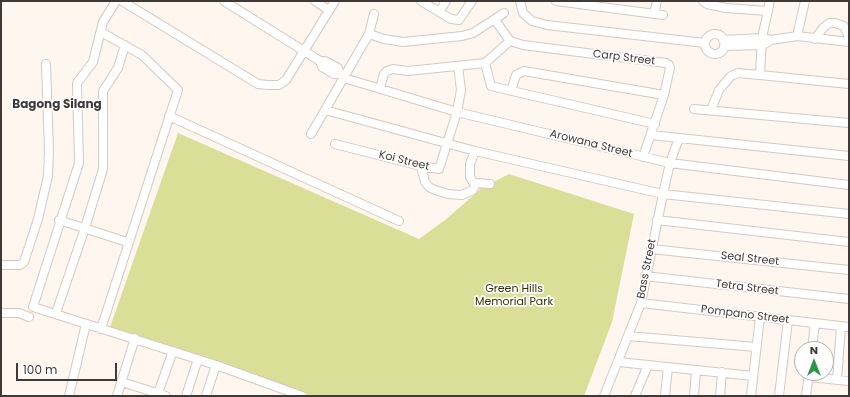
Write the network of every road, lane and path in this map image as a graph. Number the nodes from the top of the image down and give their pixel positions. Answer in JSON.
{"nodes":[{"id":1,"x":116,"y":1,"type":"edge"},
{"id":2,"x":122,"y":1,"type":"edge"},
{"id":3,"x":224,"y":1,"type":"edge"},
{"id":4,"x":315,"y":1,"type":"edge"},
{"id":5,"x":335,"y":1,"type":"edge"},
{"id":6,"x":421,"y":1,"type":"edge"},
{"id":7,"x":446,"y":1,"type":"edge"},
{"id":8,"x":472,"y":1,"type":"edge"},
{"id":9,"x":520,"y":1,"type":"edge"},
{"id":10,"x":556,"y":1,"type":"edge"},
{"id":11,"x":657,"y":1,"type":"edge"},
{"id":12,"x":703,"y":1,"type":"edge"},
{"id":13,"x":770,"y":1,"type":"edge"},
{"id":14,"x":805,"y":1,"type":"edge"},
{"id":15,"x":731,"y":5,"type":"edge"},
{"id":16,"x":329,"y":10,"type":"junction"},
{"id":17,"x":768,"y":11,"type":"junction"},
{"id":18,"x":439,"y":12,"type":"junction"},
{"id":19,"x":374,"y":14,"type":"dead end"},
{"id":20,"x":504,"y":14,"type":"dead end"},
{"id":21,"x":654,"y":14,"type":"junction"},
{"id":22,"x":663,"y":15,"type":"dead end"},
{"id":23,"x":495,"y":20,"type":"junction"},
{"id":24,"x":101,"y":32,"type":"junction"},
{"id":25,"x":370,"y":34,"type":"junction"},
{"id":26,"x":797,"y":36,"type":"junction"},
{"id":27,"x":849,"y":37,"type":"edge"},
{"id":28,"x":815,"y":39,"type":"junction"},
{"id":29,"x":510,"y":41,"type":"junction"},
{"id":30,"x":762,"y":41,"type":"junction"},
{"id":31,"x":849,"y":42,"type":"edge"},
{"id":32,"x":705,"y":43,"type":"junction"},
{"id":33,"x":724,"y":43,"type":"junction"},
{"id":34,"x":125,"y":45,"type":"junction"},
{"id":35,"x":304,"y":50,"type":"junction"},
{"id":36,"x":485,"y":63,"type":"junction"},
{"id":37,"x":46,"y":64,"type":"dead end"},
{"id":38,"x":458,"y":66,"type":"junction"},
{"id":39,"x":760,"y":75,"type":"junction"},
{"id":40,"x":342,"y":76,"type":"junction"},
{"id":41,"x":849,"y":84,"type":"edge"},
{"id":42,"x":380,"y":88,"type":"junction"},
{"id":43,"x":510,"y":91,"type":"junction"},
{"id":44,"x":664,"y":95,"type":"junction"},
{"id":45,"x":694,"y":109,"type":"dead end"},
{"id":46,"x":325,"y":110,"type":"junction"},
{"id":47,"x":710,"y":110,"type":"junction"},
{"id":48,"x":457,"y":112,"type":"junction"},
{"id":49,"x":169,"y":116,"type":"junction"},
{"id":50,"x":849,"y":123,"type":"edge"},
{"id":51,"x":655,"y":124,"type":"junction"},
{"id":52,"x":311,"y":134,"type":"dead end"},
{"id":53,"x":651,"y":135,"type":"junction"},
{"id":54,"x":679,"y":138,"type":"junction"},
{"id":55,"x":335,"y":144,"type":"dead end"},
{"id":56,"x":448,"y":144,"type":"junction"},
{"id":57,"x":475,"y":151,"type":"junction"},
{"id":58,"x":849,"y":156,"type":"edge"},
{"id":59,"x":643,"y":157,"type":"junction"},
{"id":60,"x":670,"y":163,"type":"junction"},
{"id":61,"x":422,"y":166,"type":"junction"},
{"id":62,"x":476,"y":183,"type":"junction"},
{"id":63,"x":490,"y":184,"type":"dead end"},
{"id":64,"x":849,"y":185,"type":"edge"},
{"id":65,"x":663,"y":194,"type":"junction"},
{"id":66,"x":849,"y":214,"type":"edge"},
{"id":67,"x":60,"y":220,"type":"junction"},
{"id":68,"x":657,"y":220,"type":"junction"},
{"id":69,"x":398,"y":221,"type":"dead end"},
{"id":70,"x":85,"y":228,"type":"junction"},
{"id":71,"x":127,"y":242,"type":"junction"},
{"id":72,"x":849,"y":242,"type":"edge"},
{"id":73,"x":651,"y":248,"type":"junction"},
{"id":74,"x":1,"y":265,"type":"edge"},
{"id":75,"x":849,"y":270,"type":"edge"},
{"id":76,"x":645,"y":276,"type":"junction"},
{"id":77,"x":849,"y":299,"type":"edge"},
{"id":78,"x":641,"y":303,"type":"junction"},
{"id":79,"x":1,"y":313,"type":"edge"},
{"id":80,"x":56,"y":313,"type":"junction"},
{"id":81,"x":29,"y":317,"type":"dead end"},
{"id":82,"x":760,"y":317,"type":"junction"},
{"id":83,"x":788,"y":320,"type":"junction"},
{"id":84,"x":815,"y":323,"type":"junction"},
{"id":85,"x":86,"y":324,"type":"junction"},
{"id":86,"x":845,"y":327,"type":"edge"},
{"id":87,"x":101,"y":329,"type":"junction"},
{"id":88,"x":628,"y":336,"type":"junction"},
{"id":89,"x":134,"y":338,"type":"junction"},
{"id":90,"x":813,"y":341,"type":"edge"},
{"id":91,"x":756,"y":347,"type":"junction"},
{"id":92,"x":173,"y":351,"type":"junction"},
{"id":93,"x":198,"y":359,"type":"junction"},
{"id":94,"x":619,"y":362,"type":"junction"},
{"id":95,"x":216,"y":365,"type":"junction"},
{"id":96,"x":648,"y":365,"type":"junction"},
{"id":97,"x":668,"y":367,"type":"junction"},
{"id":98,"x":696,"y":370,"type":"junction"},
{"id":99,"x":722,"y":372,"type":"junction"},
{"id":100,"x":753,"y":376,"type":"junction"},
{"id":101,"x":834,"y":379,"type":"edge"},
{"id":102,"x":837,"y":380,"type":"junction"},
{"id":103,"x":808,"y":381,"type":"edge"},
{"id":104,"x":849,"y":381,"type":"edge"},
{"id":105,"x":122,"y":382,"type":"junction"},
{"id":106,"x":160,"y":395,"type":"edge"},
{"id":107,"x":69,"y":396,"type":"edge"},
{"id":108,"x":117,"y":396,"type":"edge"},
{"id":109,"x":186,"y":396,"type":"edge"},
{"id":110,"x":206,"y":396,"type":"edge"},
{"id":111,"x":302,"y":396,"type":"edge"},
{"id":112,"x":604,"y":396,"type":"edge"},
{"id":113,"x":635,"y":396,"type":"edge"},
{"id":114,"x":665,"y":396,"type":"edge"},
{"id":115,"x":694,"y":396,"type":"edge"},
{"id":116,"x":720,"y":396,"type":"edge"},
{"id":117,"x":751,"y":396,"type":"edge"},
{"id":118,"x":779,"y":396,"type":"edge"},
{"id":119,"x":806,"y":396,"type":"edge"}],
"edges":[{"from":1,"to":24,"type":"street"},
{"from":2,"to":35,"type":"street"},
{"from":3,"to":35,"type":"street"},
{"from":4,"to":16,"type":"street"},
{"from":5,"to":16,"type":"street"},
{"from":6,"to":18,"type":"street"},
{"from":7,"to":18,"type":"street"},
{"from":8,"to":18,"type":"street"},
{"from":9,"to":32,"type":"street"},
{"from":10,"to":21,"type":"street"},
{"from":11,"to":21,"type":"street"},
{"from":12,"to":15,"type":"street"},
{"from":13,"to":17,"type":"street"},
{"from":14,"to":26,"type":"street"},
{"from":15,"to":17,"type":"street"},
{"from":16,"to":35,"type":"street"},
{"from":17,"to":30,"type":"street"},
{"from":19,"to":25,"type":"street"},
{"from":20,"to":23,"type":"street"},
{"from":21,"to":22,"type":"street"},
{"from":23,"to":25,"type":"street"},
{"from":23,"to":29,"type":"street"},
{"from":24,"to":34,"type":"street"},
{"from":24,"to":67,"type":"street"},
{"from":25,"to":40,"type":"street"},
{"from":26,"to":28,"type":"street"},
{"from":26,"to":30,"type":"street"},
{"from":27,"to":28,"type":"street"},
{"from":28,"to":31,"type":"street"},
{"from":29,"to":36,"type":"street"},
{"from":29,"to":44,"type":"street","name":"Carp Street"},
{"from":30,"to":33,"type":"street"},
{"from":30,"to":39,"type":"street"},
{"from":32,"to":33,"type":"street"},
{"from":32,"to":33,"type":"street"},
{"from":34,"to":49,"type":"street"},
{"from":34,"to":70,"type":"street"},
{"from":35,"to":40,"type":"street","name":"Arowana Street"},
{"from":36,"to":38,"type":"street"},
{"from":36,"to":43,"type":"street"},
{"from":37,"to":74,"type":"street"},
{"from":38,"to":42,"type":"street"},
{"from":38,"to":48,"type":"street","name":"Koi Street"},
{"from":39,"to":41,"type":"street"},
{"from":39,"to":47,"type":"street"},
{"from":40,"to":42,"type":"street","name":"Arowana Street"},
{"from":40,"to":46,"type":"street"},
{"from":42,"to":48,"type":"street","name":"Arowana Street"},
{"from":43,"to":44,"type":"street"},
{"from":43,"to":51,"type":"street"},
{"from":44,"to":51,"type":"street","name":"Carp Street"},
{"from":45,"to":47,"type":"street"},
{"from":46,"to":52,"type":"street"},
{"from":46,"to":56,"type":"street"},
{"from":47,"to":50,"type":"street"},
{"from":48,"to":56,"type":"street","name":"Koi Street"},
{"from":48,"to":59,"type":"street","name":"Arowana Street"},
{"from":49,"to":69,"type":"street"},
{"from":49,"to":71,"type":"street"},
{"from":51,"to":53,"type":"street","name":"Carp Street"},
{"from":53,"to":54,"type":"street"},
{"from":53,"to":59,"type":"street","name":"Carp Street"},
{"from":54,"to":58,"type":"street"},
{"from":54,"to":60,"type":"street","name":"Bass Street"},
{"from":55,"to":61,"type":"street","name":"Koi Street"},
{"from":56,"to":57,"type":"street"},
{"from":56,"to":61,"type":"street","name":"Koi Street"},
{"from":57,"to":62,"type":"street"},
{"from":57,"to":65,"type":"street"},
{"from":59,"to":60,"type":"street","name":"Arowana Street"},
{"from":60,"to":64,"type":"street","name":"Arowana Street"},
{"from":60,"to":65,"type":"street","name":"Bass Street"},
{"from":61,"to":62,"type":"street"},
{"from":62,"to":63,"type":"street"},
{"from":65,"to":66,"type":"street"},
{"from":65,"to":68,"type":"street","name":"Bass Street"},
{"from":67,"to":70,"type":"street"},
{"from":67,"to":80,"type":"street"},
{"from":68,"to":72,"type":"street"},
{"from":68,"to":73,"type":"street","name":"Bass Street"},
{"from":70,"to":71,"type":"street"},
{"from":70,"to":80,"type":"street"},
{"from":71,"to":87,"type":"street"},
{"from":73,"to":75,"type":"street","name":"Seal Street"},
{"from":73,"to":76,"type":"street","name":"Bass Street"},
{"from":76,"to":77,"type":"street","name":"Tetra Street"},
{"from":76,"to":78,"type":"street","name":"Bass Street"},
{"from":78,"to":82,"type":"street","name":"Pompano Street"},
{"from":78,"to":88,"type":"street","name":"Bass Street"},
{"from":79,"to":81,"type":"street"},
{"from":80,"to":85,"type":"street"},
{"from":82,"to":83,"type":"street","name":"Pompano Street"},
{"from":82,"to":91,"type":"street"},
{"from":83,"to":84,"type":"street","name":"Pompano Street"},
{"from":83,"to":118,"type":"street"},
{"from":84,"to":86,"type":"street","name":"Pompano Street"},
{"from":84,"to":90,"type":"street"},
{"from":85,"to":87,"type":"street"},
{"from":85,"to":107,"type":"street"},
{"from":86,"to":102,"type":"street"},
{"from":87,"to":89,"type":"street"},
{"from":88,"to":91,"type":"street"},
{"from":88,"to":94,"type":"street","name":"Bass Street"},
{"from":89,"to":92,"type":"street"},
{"from":89,"to":105,"type":"street"},
{"from":91,"to":100,"type":"street"},
{"from":92,"to":93,"type":"street"},
{"from":92,"to":106,"type":"street"},
{"from":93,"to":95,"type":"street"},
{"from":93,"to":109,"type":"street"},
{"from":94,"to":96,"type":"street"},
{"from":94,"to":112,"type":"street","name":"Bass Street"},
{"from":95,"to":110,"type":"street"},
{"from":95,"to":111,"type":"street"},
{"from":96,"to":97,"type":"street"},
{"from":96,"to":113,"type":"street"},
{"from":97,"to":98,"type":"street"},
{"from":97,"to":114,"type":"street"},
{"from":98,"to":99,"type":"street"},
{"from":98,"to":115,"type":"street"},
{"from":99,"to":100,"type":"street"},
{"from":99,"to":116,"type":"street"},
{"from":100,"to":117,"type":"street"},
{"from":101,"to":102,"type":"street"},
{"from":102,"to":104,"type":"street"},
{"from":103,"to":119,"type":"street"},
{"from":105,"to":106,"type":"street"},
{"from":105,"to":108,"type":"street"}]}
